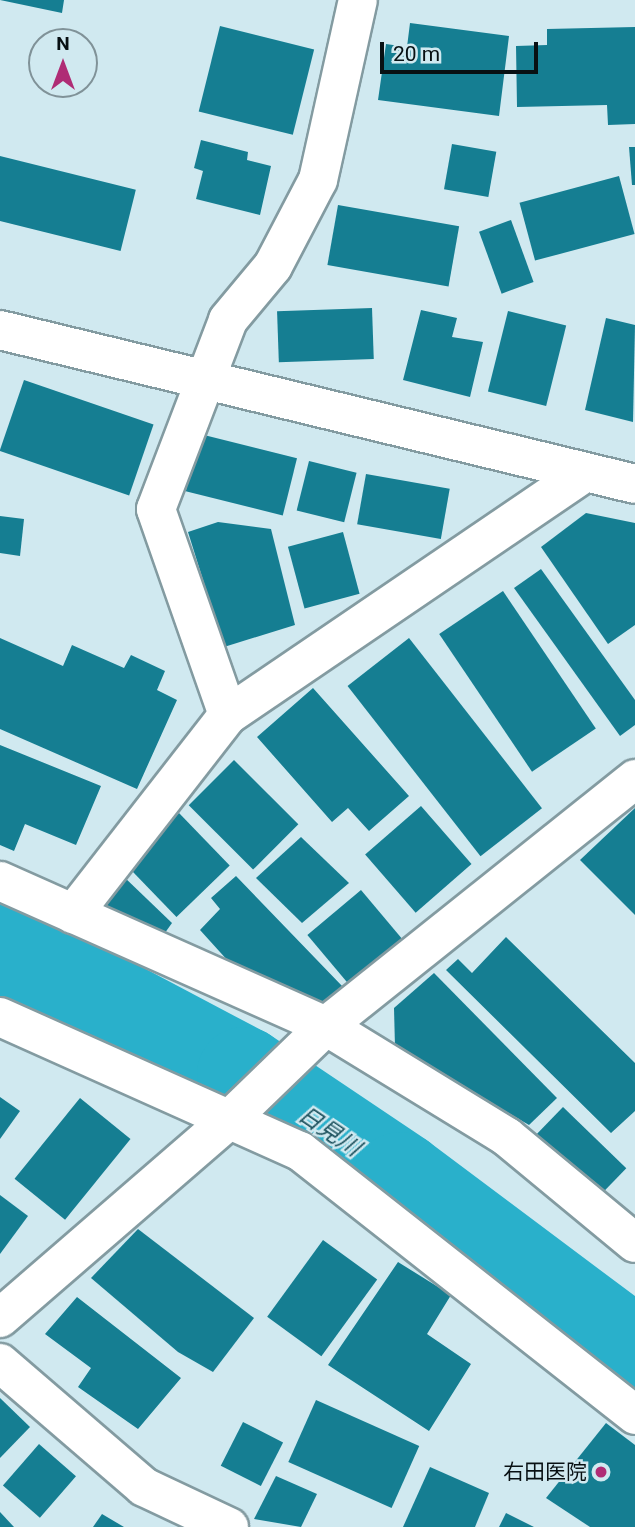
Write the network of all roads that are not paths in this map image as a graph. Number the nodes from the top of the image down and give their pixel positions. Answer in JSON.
{"nodes":[{"id":1,"x":358,"y":0,"type":"edge"},
{"id":2,"x":0,"y":330,"type":"edge"},
{"id":3,"x":203,"y":382,"type":"junction"},
{"id":4,"x":582,"y":474,"type":"junction"},
{"id":5,"x":635,"y":484,"type":"edge"},
{"id":6,"x":228,"y":715,"type":"junction"},
{"id":7,"x":635,"y":779,"type":"edge"},
{"id":8,"x":0,"y":881,"type":"edge"},
{"id":9,"x":73,"y":914,"type":"junction"},
{"id":10,"x":0,"y":1017,"type":"edge"},
{"id":11,"x":326,"y":1026,"type":"junction"},
{"id":12,"x":230,"y":1119,"type":"junction"},
{"id":13,"x":635,"y":1243,"type":"edge"},
{"id":14,"x":0,"y":1318,"type":"edge"},
{"id":15,"x":0,"y":1363,"type":"edge"},
{"id":16,"x":635,"y":1415,"type":"edge"},
{"id":17,"x":229,"y":1527,"type":"edge"}],
"edges":[{"from":1,"to":3,"type":"street"},
{"from":2,"to":3,"type":"street"},
{"from":3,"to":4,"type":"street"},
{"from":3,"to":6,"type":"street"},
{"from":4,"to":5,"type":"street"},
{"from":4,"to":6,"type":"street"},
{"from":6,"to":9,"type":"street"},
{"from":7,"to":11,"type":"street"},
{"from":8,"to":9,"type":"street"},
{"from":9,"to":11,"type":"street"},
{"from":10,"to":12,"type":"street"},
{"from":11,"to":12,"type":"street"},
{"from":11,"to":13,"type":"street"},
{"from":12,"to":14,"type":"street"},
{"from":12,"to":16,"type":"street"},
{"from":15,"to":17,"type":"street"}]}
